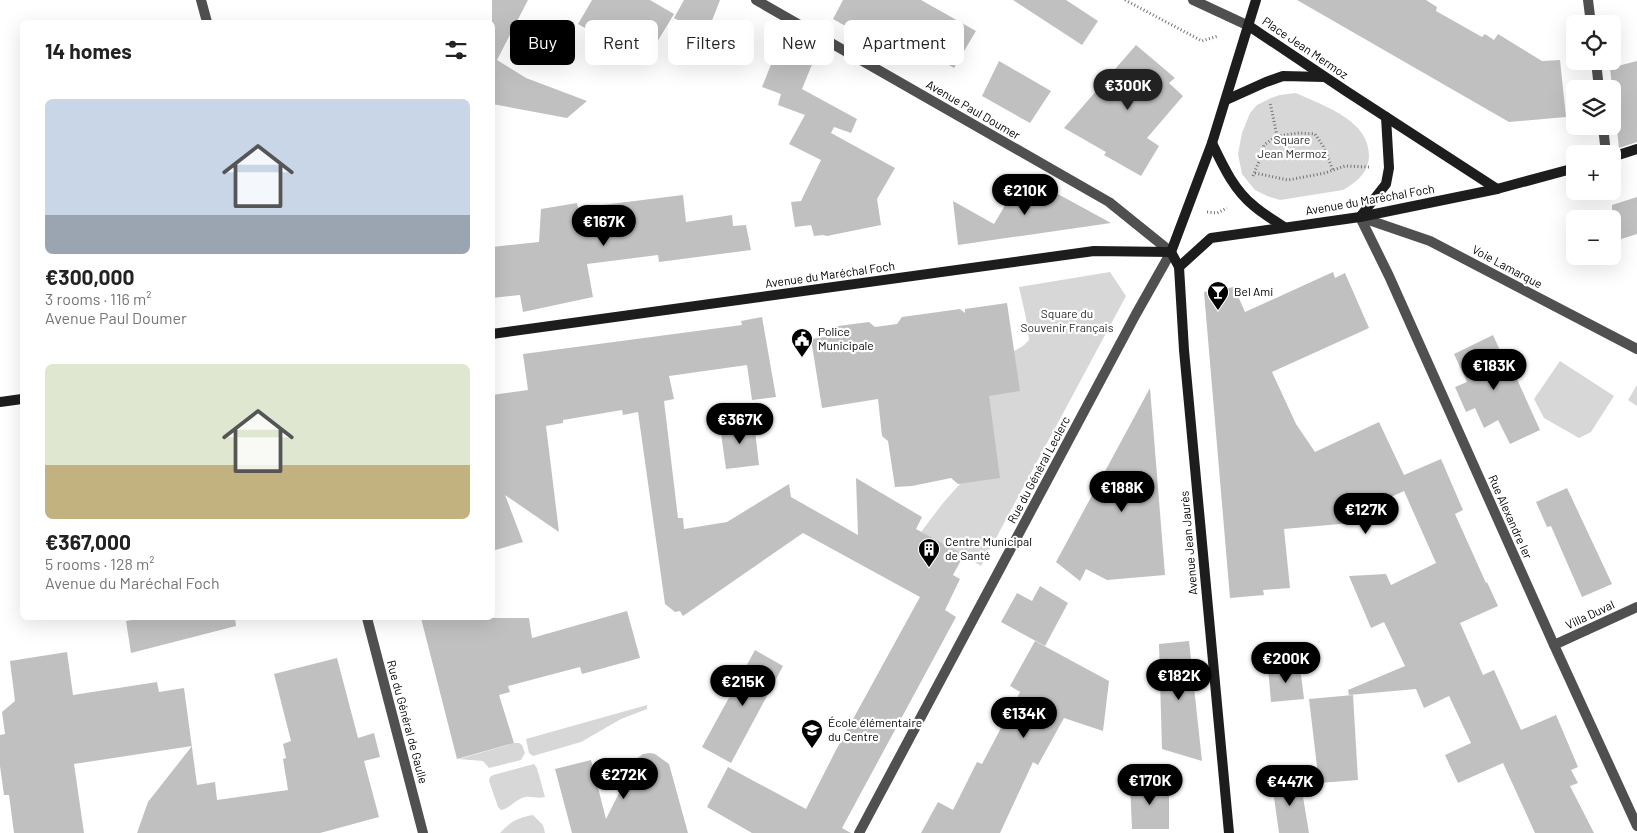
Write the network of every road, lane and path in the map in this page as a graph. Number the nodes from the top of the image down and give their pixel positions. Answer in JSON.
{"nodes":[{"id":1,"x":201,"y":0,"type":"edge"},
{"id":2,"x":756,"y":0,"type":"edge"},
{"id":3,"x":1125,"y":0,"type":"edge"},
{"id":4,"x":1193,"y":0,"type":"edge"},
{"id":5,"x":1256,"y":0,"type":"edge"},
{"id":6,"x":1588,"y":0,"type":"edge"},
{"id":7,"x":1590,"y":15,"type":"edge"},
{"id":8,"x":206,"y":20,"type":"edge"},
{"id":9,"x":1249,"y":26,"type":"junction"},
{"id":10,"x":1324,"y":77,"type":"junction"},
{"id":11,"x":1266,"y":82,"type":"junction"},
{"id":12,"x":1226,"y":100,"type":"junction"},
{"id":13,"x":1386,"y":117,"type":"junction"},
{"id":14,"x":1277,"y":136,"type":"junction"},
{"id":15,"x":1212,"y":143,"type":"junction"},
{"id":16,"x":1637,"y":149,"type":"edge"},
{"id":17,"x":1621,"y":154,"type":"edge"},
{"id":18,"x":1389,"y":168,"type":"junction"},
{"id":19,"x":1333,"y":170,"type":"junction"},
{"id":20,"x":1566,"y":170,"type":"edge"},
{"id":21,"x":1255,"y":174,"type":"junction"},
{"id":22,"x":1497,"y":189,"type":"junction"},
{"id":23,"x":1242,"y":194,"type":"junction"},
{"id":24,"x":1190,"y":201,"type":"junction"},
{"id":25,"x":1360,"y":217,"type":"junction"},
{"id":26,"x":1284,"y":227,"type":"junction"},
{"id":27,"x":1171,"y":252,"type":"junction"},
{"id":28,"x":1179,"y":268,"type":"junction"},
{"id":29,"x":495,"y":334,"type":"edge"},
{"id":30,"x":1637,"y":349,"type":"edge"},
{"id":31,"x":20,"y":399,"type":"edge"},
{"id":32,"x":0,"y":402,"type":"edge"},
{"id":33,"x":1637,"y":607,"type":"edge"},
{"id":34,"x":368,"y":620,"type":"edge"},
{"id":35,"x":1554,"y":645,"type":"junction"},
{"id":36,"x":1637,"y":826,"type":"edge"},
{"id":37,"x":423,"y":833,"type":"edge"},
{"id":38,"x":859,"y":833,"type":"edge"},
{"id":39,"x":1229,"y":833,"type":"edge"}],
"edges":[{"from":1,"to":8,"type":"street"},
{"from":2,"to":27,"type":"street","name":"Avenue Paul Doumer"},
{"from":3,"to":9,"type":"path"},
{"from":4,"to":9,"type":"street"},
{"from":5,"to":9,"type":"main road"},
{"from":6,"to":7,"type":"street"},
{"from":9,"to":10,"type":"main road","name":"Place Jean Mermoz"},
{"from":9,"to":12,"type":"main road","name":"Place Jean Mermoz"},
{"from":10,"to":11,"type":"main road"},
{"from":10,"to":13,"type":"main road","name":"Place Jean Mermoz"},
{"from":11,"to":12,"type":"main road"},
{"from":11,"to":14,"type":"path"},
{"from":12,"to":15,"type":"main road","name":"Place Jean Mermoz"},
{"from":13,"to":18,"type":"main road"},
{"from":13,"to":22,"type":"main road","name":"Place Jean Mermoz"},
{"from":14,"to":19,"type":"path"},
{"from":14,"to":21,"type":"path"},
{"from":15,"to":23,"type":"main road"},
{"from":15,"to":24,"type":"main road","name":"Place Jean Mermoz"},
{"from":16,"to":17,"type":"main road"},
{"from":18,"to":19,"type":"path"},
{"from":18,"to":25,"type":"main road"},
{"from":19,"to":21,"type":"path"},
{"from":20,"to":22,"type":"main road","name":"Avenue du Maréchal Foch"},
{"from":21,"to":23,"type":"path"},
{"from":22,"to":25,"type":"main road","name":"Avenue du Maréchal Foch"},
{"from":23,"to":24,"type":"path"},
{"from":23,"to":26,"type":"main road"},
{"from":24,"to":27,"type":"main road","name":"Place Jean Mermoz"},
{"from":25,"to":26,"type":"main road","name":"Avenue du Maréchal Foch"},
{"from":25,"to":30,"type":"street","name":"Voie Lamarque"},
{"from":25,"to":35,"type":"street","name":"Rue Alexandre Ier"},
{"from":26,"to":28,"type":"main road","name":"Avenue du Maréchal Foch"},
{"from":27,"to":28,"type":"main road","name":"Avenue Jean Jaurès"},
{"from":27,"to":29,"type":"main road","name":"Avenue du Maréchal Foch"},
{"from":27,"to":38,"type":"street","name":"Rue du Général Leclerc"},
{"from":28,"to":39,"type":"main road","name":"Avenue Jean Jaurès"},
{"from":31,"to":32,"type":"main road"},
{"from":33,"to":35,"type":"street","name":"Villa Duval"},
{"from":34,"to":37,"type":"street","name":"Rue du Général de Gaulle"},
{"from":35,"to":36,"type":"street","name":"Rue Alexandre Ier"}]}
